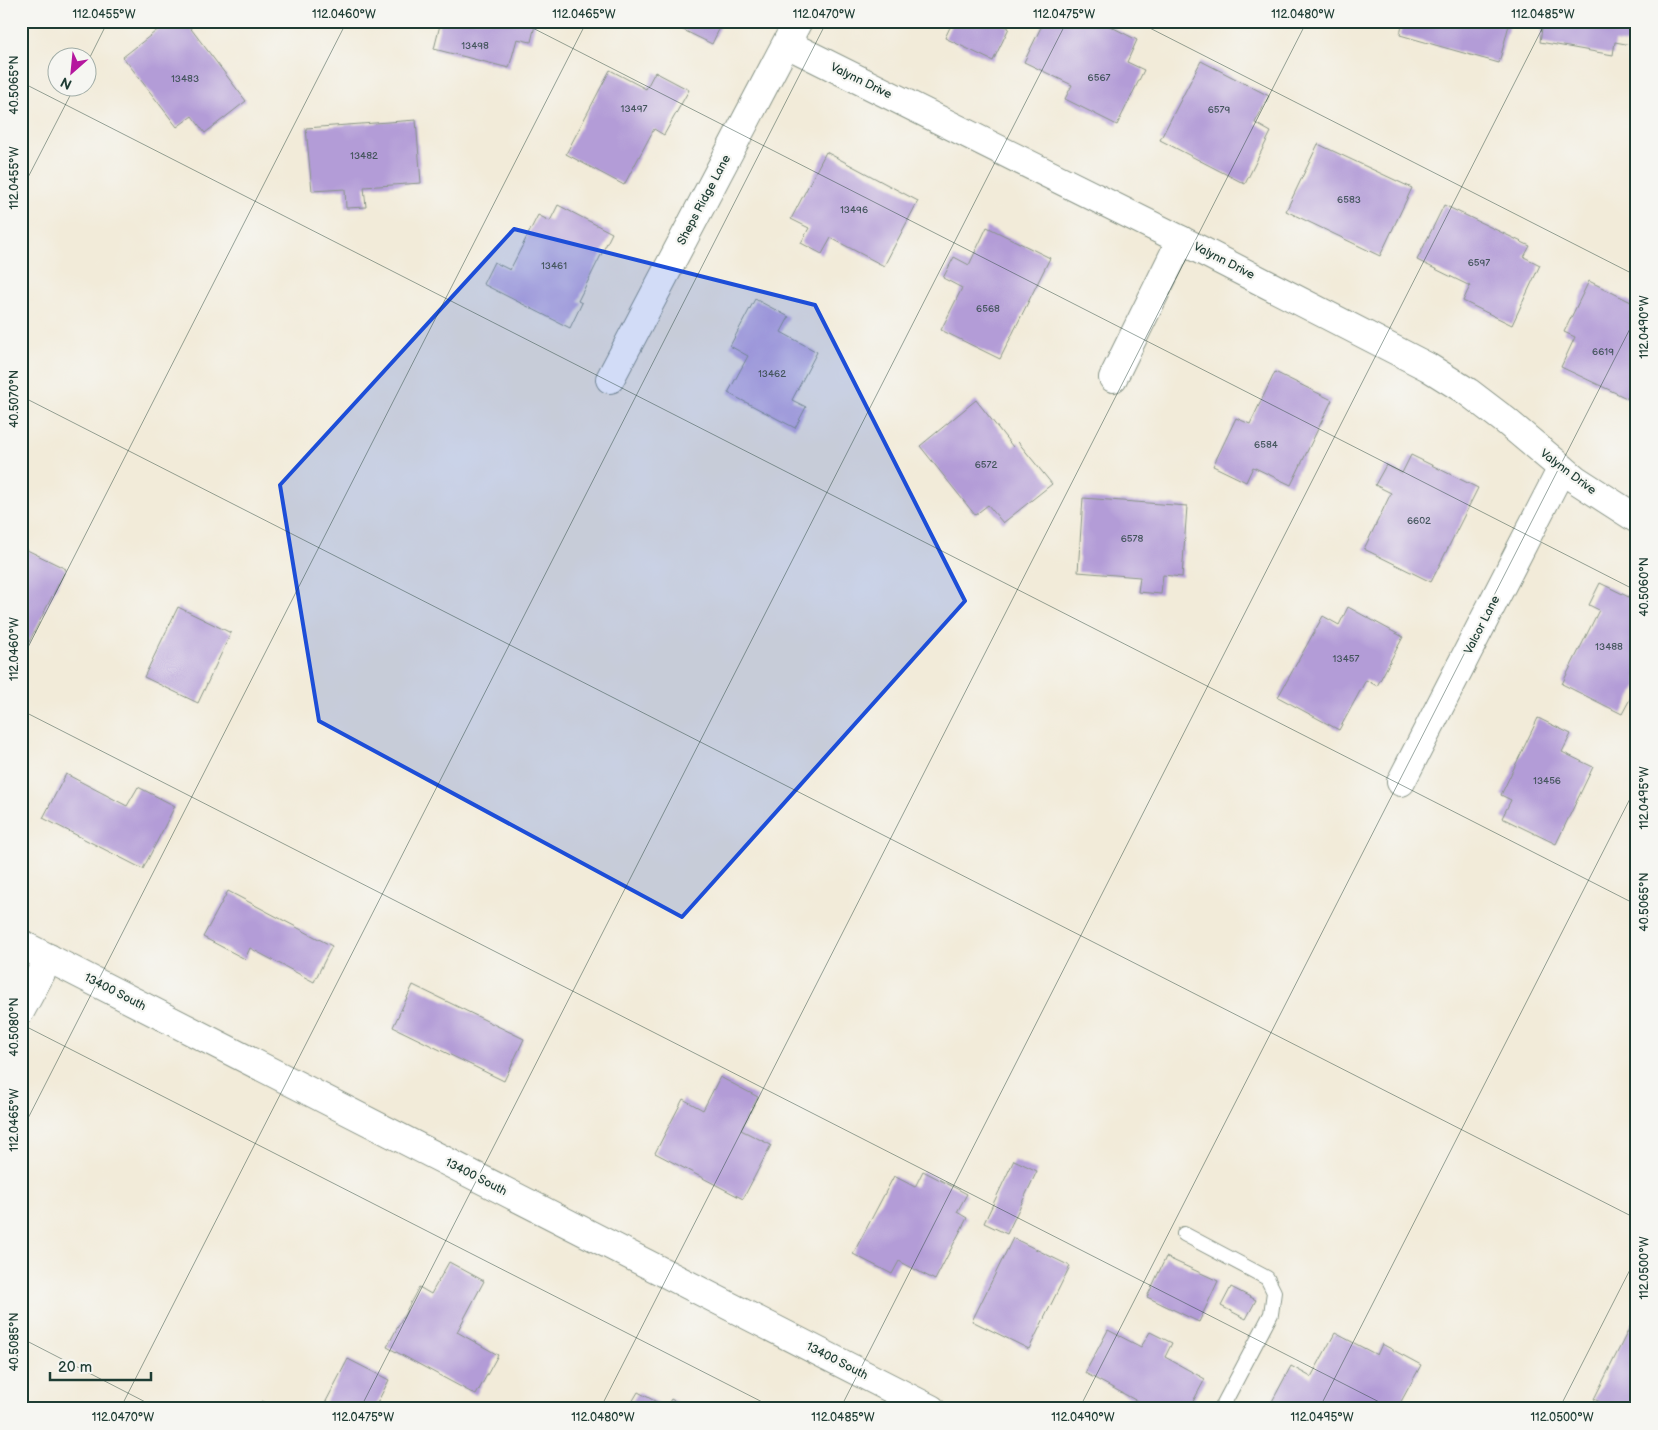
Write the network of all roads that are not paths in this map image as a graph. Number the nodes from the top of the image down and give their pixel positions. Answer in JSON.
{"nodes":[{"id":1,"x":792,"y":33,"type":"edge"},
{"id":2,"x":1181,"y":240,"type":"junction"},
{"id":3,"x":1113,"y":378,"type":"dead end"},
{"id":4,"x":610,"y":379,"type":"dead end"},
{"id":5,"x":1562,"y":468,"type":"junction"},
{"id":6,"x":1637,"y":519,"type":"edge"},
{"id":7,"x":1401,"y":782,"type":"dead end"},
{"id":8,"x":21,"y":944,"type":"edge"},
{"id":9,"x":49,"y":958,"type":"junction"},
{"id":10,"x":21,"y":1010,"type":"edge"},
{"id":11,"x":1184,"y":1234,"type":"dead end"},
{"id":12,"x":931,"y":1409,"type":"edge"},
{"id":13,"x":1220,"y":1409,"type":"edge"}],
"edges":[{"from":1,"to":2,"type":"street","name":"Valynn Drive"},
{"from":1,"to":4,"type":"street","name":"Sheps Ridge Lane"},
{"from":2,"to":3,"type":"street"},
{"from":2,"to":5,"type":"street","name":"Valynn Drive"},
{"from":5,"to":6,"type":"street","name":"Valynn Drive"},
{"from":5,"to":7,"type":"street","name":"Valcor Lane"},
{"from":8,"to":9,"type":"street","name":"13400 South"},
{"from":9,"to":10,"type":"street"},
{"from":9,"to":12,"type":"street","name":"13400 South"},
{"from":11,"to":13,"type":"lane"}]}
